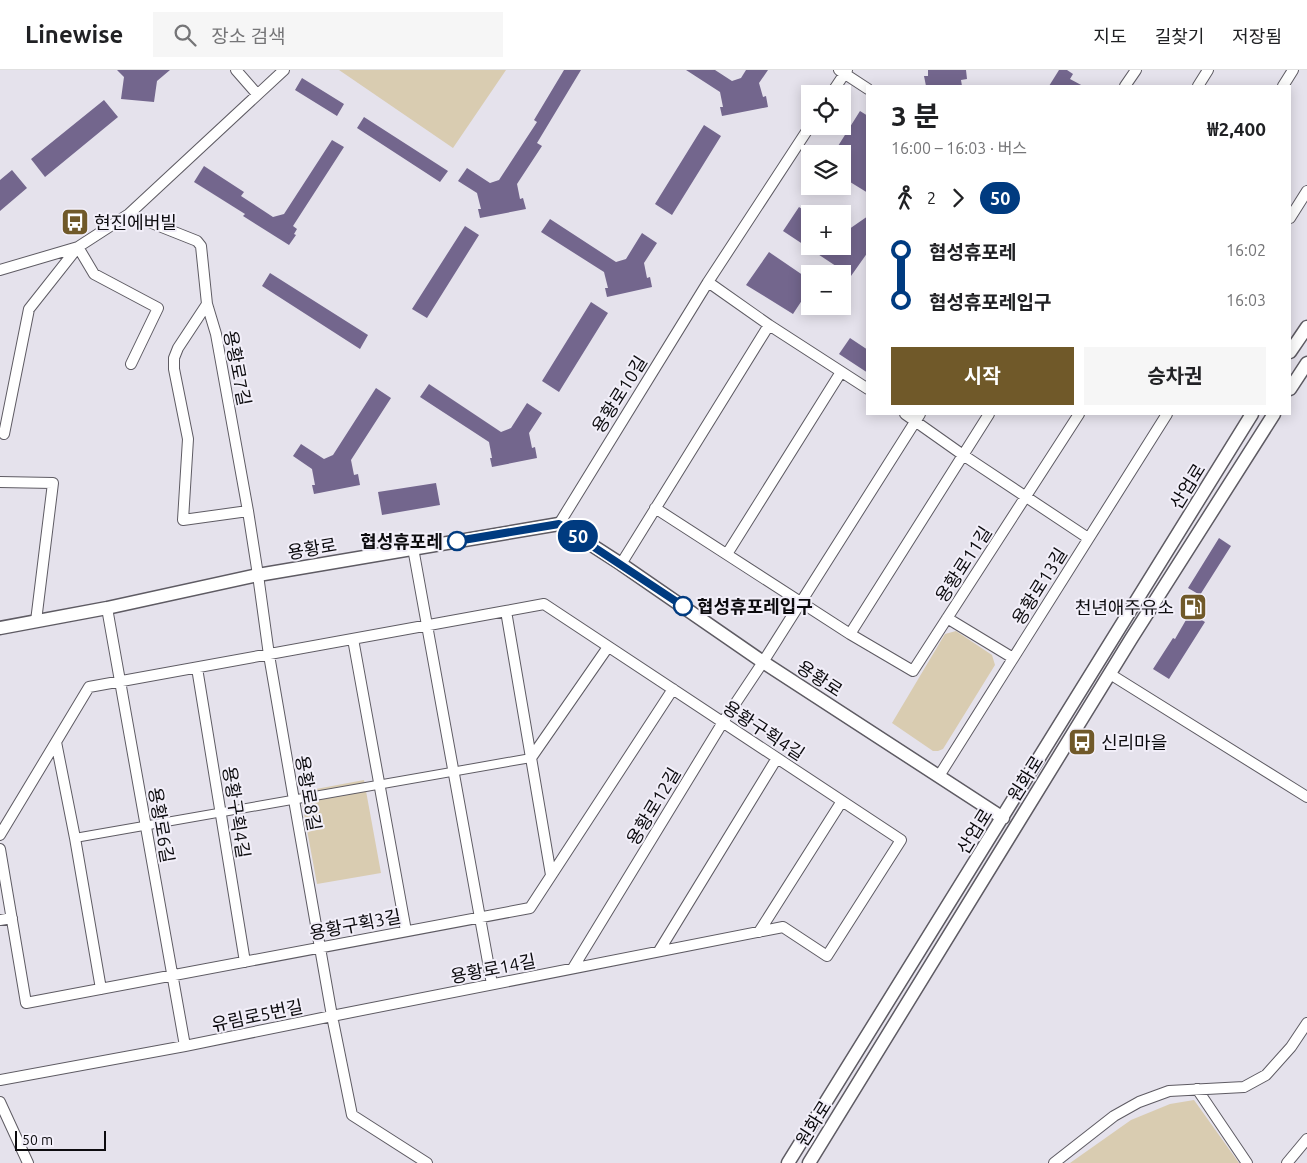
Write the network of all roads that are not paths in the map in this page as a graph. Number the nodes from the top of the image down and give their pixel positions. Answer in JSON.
{"nodes":[{"id":1,"x":236,"y":70,"type":"edge"},
{"id":2,"x":284,"y":70,"type":"edge"},
{"id":3,"x":1136,"y":70,"type":"edge"},
{"id":4,"x":1208,"y":70,"type":"edge"},
{"id":5,"x":1293,"y":70,"type":"edge"},
{"id":6,"x":844,"y":71,"type":"edge"},
{"id":7,"x":837,"y":85,"type":"edge"},
{"id":8,"x":1126,"y":85,"type":"edge"},
{"id":9,"x":1199,"y":85,"type":"edge"},
{"id":10,"x":1284,"y":85,"type":"edge"},
{"id":11,"x":866,"y":88,"type":"edge"},
{"id":12,"x":257,"y":94,"type":"junction"},
{"id":13,"x":804,"y":135,"type":"edge"},
{"id":14,"x":1307,"y":191,"type":"edge"},
{"id":15,"x":129,"y":214,"type":"junction"},
{"id":16,"x":1291,"y":216,"type":"edge"},
{"id":17,"x":78,"y":247,"type":"junction"},
{"id":18,"x":0,"y":270,"type":"edge"},
{"id":19,"x":708,"y":282,"type":"junction"},
{"id":20,"x":207,"y":304,"type":"junction"},
{"id":21,"x":769,"y":326,"type":"junction"},
{"id":22,"x":1307,"y":327,"type":"edge"},
{"id":23,"x":1291,"y":351,"type":"edge"},
{"id":24,"x":1307,"y":363,"type":"edge"},
{"id":25,"x":131,"y":364,"type":"dead end"},
{"id":26,"x":841,"y":372,"type":"junction"},
{"id":27,"x":1291,"y":387,"type":"edge"},
{"id":28,"x":866,"y":389,"type":"edge"},
{"id":29,"x":988,"y":415,"type":"edge"},
{"id":30,"x":1078,"y":415,"type":"edge"},
{"id":31,"x":1166,"y":415,"type":"edge"},
{"id":32,"x":1251,"y":415,"type":"edge"},
{"id":33,"x":1273,"y":415,"type":"edge"},
{"id":34,"x":917,"y":417,"type":"edge"},
{"id":35,"x":4,"y":434,"type":"dead end"},
{"id":36,"x":963,"y":455,"type":"junction"},
{"id":37,"x":0,"y":482,"type":"edge"},
{"id":38,"x":1026,"y":496,"type":"junction"},
{"id":39,"x":655,"y":508,"type":"junction"},
{"id":40,"x":248,"y":511,"type":"junction"},
{"id":41,"x":559,"y":524,"type":"junction"},
{"id":42,"x":1088,"y":538,"type":"junction"},
{"id":43,"x":413,"y":548,"type":"junction"},
{"id":44,"x":727,"y":554,"type":"junction"},
{"id":45,"x":621,"y":564,"type":"junction"},
{"id":46,"x":258,"y":575,"type":"junction"},
{"id":47,"x":801,"y":602,"type":"junction"},
{"id":48,"x":107,"y":608,"type":"junction"},
{"id":49,"x":506,"y":611,"type":"junction"},
{"id":50,"x":947,"y":618,"type":"junction"},
{"id":51,"x":36,"y":621,"type":"junction"},
{"id":52,"x":427,"y":626,"type":"junction"},
{"id":53,"x":0,"y":628,"type":"edge"},
{"id":54,"x":850,"y":634,"type":"junction"},
{"id":55,"x":353,"y":639,"type":"junction"},
{"id":56,"x":608,"y":647,"type":"junction"},
{"id":57,"x":269,"y":655,"type":"junction"},
{"id":58,"x":1013,"y":658,"type":"junction"},
{"id":59,"x":763,"y":662,"type":"junction"},
{"id":60,"x":197,"y":668,"type":"junction"},
{"id":61,"x":1110,"y":674,"type":"junction"},
{"id":62,"x":120,"y":682,"type":"junction"},
{"id":63,"x":673,"y":689,"type":"junction"},
{"id":64,"x":723,"y":722,"type":"junction"},
{"id":65,"x":56,"y":742,"type":"junction"},
{"id":66,"x":531,"y":758,"type":"junction"},
{"id":67,"x":777,"y":758,"type":"junction"},
{"id":68,"x":454,"y":772,"type":"junction"},
{"id":69,"x":939,"y":776,"type":"junction"},
{"id":70,"x":380,"y":785,"type":"junction"},
{"id":71,"x":1307,"y":797,"type":"edge"},
{"id":72,"x":294,"y":800,"type":"junction"},
{"id":73,"x":842,"y":801,"type":"junction"},
{"id":74,"x":221,"y":813,"type":"junction"},
{"id":75,"x":1003,"y":818,"type":"junction"},
{"id":76,"x":146,"y":826,"type":"junction"},
{"id":77,"x":0,"y":834,"type":"edge"},
{"id":78,"x":76,"y":838,"type":"junction"},
{"id":79,"x":901,"y":840,"type":"joint"},
{"id":80,"x":0,"y":849,"type":"edge"},
{"id":81,"x":551,"y":875,"type":"junction"},
{"id":82,"x":480,"y":917,"type":"junction"},
{"id":83,"x":12,"y":918,"type":"junction"},
{"id":84,"x":0,"y":920,"type":"edge"},
{"id":85,"x":406,"y":931,"type":"junction"},
{"id":86,"x":759,"y":932,"type":"junction"},
{"id":87,"x":321,"y":947,"type":"junction"},
{"id":88,"x":659,"y":951,"type":"junction"},
{"id":89,"x":245,"y":962,"type":"junction"},
{"id":90,"x":573,"y":968,"type":"junction"},
{"id":91,"x":172,"y":975,"type":"junction"},
{"id":92,"x":492,"y":984,"type":"junction"},
{"id":93,"x":101,"y":989,"type":"junction"},
{"id":94,"x":332,"y":1016,"type":"junction"},
{"id":95,"x":1307,"y":1023,"type":"edge"},
{"id":96,"x":185,"y":1046,"type":"junction"},
{"id":97,"x":0,"y":1080,"type":"edge"},
{"id":98,"x":1197,"y":1089,"type":"junction"},
{"id":99,"x":0,"y":1102,"type":"edge"},
{"id":100,"x":1307,"y":1139,"type":"edge"},
{"id":101,"x":28,"y":1163,"type":"edge"},
{"id":102,"x":428,"y":1163,"type":"edge"},
{"id":103,"x":788,"y":1163,"type":"edge"},
{"id":104,"x":808,"y":1163,"type":"edge"},
{"id":105,"x":1054,"y":1163,"type":"edge"},
{"id":106,"x":1247,"y":1163,"type":"edge"},
{"id":107,"x":1287,"y":1163,"type":"edge"}],
"edges":[{"from":1,"to":12,"type":"street"},
{"from":2,"to":12,"type":"street"},
{"from":3,"to":8,"type":"street"},
{"from":4,"to":9,"type":"street"},
{"from":5,"to":10,"type":"street"},
{"from":6,"to":7,"type":"street"},
{"from":6,"to":11,"type":"street"},
{"from":12,"to":15,"type":"street"},
{"from":13,"to":19,"type":"street","name":"용황로10길"},
{"from":14,"to":16,"type":"street"},
{"from":15,"to":17,"type":"street"},
{"from":15,"to":20,"type":"street","name":"용황로7길"},
{"from":17,"to":18,"type":"street"},
{"from":17,"to":25,"type":"street"},
{"from":17,"to":35,"type":"street"},
{"from":19,"to":21,"type":"street"},
{"from":19,"to":41,"type":"street","name":"용황로10길"},
{"from":20,"to":40,"type":"street","name":"용황로7길"},
{"from":20,"to":40,"type":"street"},
{"from":21,"to":26,"type":"street"},
{"from":21,"to":39,"type":"street"},
{"from":22,"to":23,"type":"street"},
{"from":24,"to":27,"type":"street"},
{"from":26,"to":28,"type":"street"},
{"from":26,"to":44,"type":"street"},
{"from":29,"to":36,"type":"street"},
{"from":30,"to":38,"type":"street","name":"용황로11길"},
{"from":31,"to":42,"type":"street","name":"용황로13길"},
{"from":32,"to":75,"type":"street","name":"산업로"},
{"from":33,"to":61,"type":"street","name":"원화로"},
{"from":34,"to":36,"type":"street"},
{"from":34,"to":47,"type":"street"},
{"from":36,"to":38,"type":"street"},
{"from":36,"to":54,"type":"street"},
{"from":37,"to":51,"type":"street"},
{"from":38,"to":42,"type":"street"},
{"from":38,"to":50,"type":"street","name":"용황로11길"},
{"from":39,"to":44,"type":"street"},
{"from":39,"to":45,"type":"street"},
{"from":40,"to":46,"type":"street","name":"용황로7길"},
{"from":41,"to":43,"type":"street","name":"용황로"},
{"from":41,"to":45,"type":"street","name":"용황로"},
{"from":42,"to":58,"type":"street","name":"용황로13길"},
{"from":43,"to":46,"type":"street","name":"용황로"},
{"from":43,"to":52,"type":"street"},
{"from":44,"to":47,"type":"street"},
{"from":45,"to":59,"type":"street","name":"용황로"},
{"from":46,"to":48,"type":"street","name":"용황로"},
{"from":46,"to":57,"type":"street","name":"용황로8길"},
{"from":47,"to":54,"type":"street","name":"용황로11길"},
{"from":47,"to":59,"type":"street"},
{"from":48,"to":51,"type":"street","name":"용황로"},
{"from":48,"to":62,"type":"street","name":"용황로6길"},
{"from":49,"to":52,"type":"street","name":"용황구획4길"},
{"from":49,"to":56,"type":"street","name":"용황구획4길"},
{"from":49,"to":66,"type":"street"},
{"from":50,"to":54,"type":"street","name":"용황로11길"},
{"from":50,"to":58,"type":"street"},
{"from":51,"to":53,"type":"street","name":"용황로"},
{"from":52,"to":55,"type":"street","name":"용황구획4길"},
{"from":52,"to":68,"type":"street"},
{"from":55,"to":57,"type":"street","name":"용황구획4길"},
{"from":55,"to":70,"type":"street"},
{"from":56,"to":63,"type":"street","name":"용황구획4길"},
{"from":56,"to":66,"type":"street"},
{"from":57,"to":60,"type":"street","name":"용황구획4길"},
{"from":57,"to":72,"type":"street","name":"용황로8길"},
{"from":58,"to":69,"type":"street","name":"용황로13길"},
{"from":59,"to":64,"type":"street","name":"용황로12길"},
{"from":59,"to":69,"type":"street","name":"용황로"},
{"from":60,"to":62,"type":"street","name":"용황구획4길"},
{"from":60,"to":74,"type":"street","name":"용황구획4길"},
{"from":61,"to":71,"type":"street"},
{"from":61,"to":104,"type":"street","name":"원화로"},
{"from":62,"to":65,"type":"street","name":"용황구획4길"},
{"from":62,"to":76,"type":"street","name":"용황로6길"},
{"from":63,"to":64,"type":"street","name":"용황구획4길"},
{"from":63,"to":81,"type":"street","name":"용황구획3길"},
{"from":64,"to":67,"type":"street","name":"용황구획4길"},
{"from":64,"to":90,"type":"street","name":"용황로12길"},
{"from":65,"to":77,"type":"street","name":"용황구획4길"},
{"from":65,"to":78,"type":"street"},
{"from":66,"to":68,"type":"street"},
{"from":66,"to":81,"type":"street"},
{"from":67,"to":73,"type":"street","name":"용황구획4길"},
{"from":67,"to":88,"type":"street"},
{"from":68,"to":70,"type":"street"},
{"from":68,"to":82,"type":"street"},
{"from":69,"to":75,"type":"street","name":"용황로"},
{"from":70,"to":72,"type":"street"},
{"from":70,"to":85,"type":"street"},
{"from":72,"to":74,"type":"street"},
{"from":72,"to":87,"type":"street","name":"용황로8길"},
{"from":73,"to":79,"type":"street","name":"용황구획4길"},
{"from":73,"to":86,"type":"street"},
{"from":74,"to":76,"type":"street"},
{"from":74,"to":89,"type":"street","name":"용황구획4길"},
{"from":75,"to":103,"type":"street","name":"산업로"},
{"from":76,"to":78,"type":"street"},
{"from":76,"to":91,"type":"street","name":"용황로6길"},
{"from":78,"to":93,"type":"street"},
{"from":79,"to":86,"type":"street","name":"용황로14길"},
{"from":80,"to":83,"type":"street"},
{"from":81,"to":82,"type":"street","name":"용황구획3길"},
{"from":82,"to":85,"type":"street","name":"용황구획3길"},
{"from":82,"to":92,"type":"street"},
{"from":83,"to":84,"type":"street"},
{"from":83,"to":93,"type":"street","name":"용황구획3길"},
{"from":85,"to":87,"type":"street","name":"용황구획3길"},
{"from":86,"to":88,"type":"street","name":"용황로14길"},
{"from":87,"to":89,"type":"street","name":"용황구획3길"},
{"from":87,"to":94,"type":"street","name":"용황로8길"},
{"from":88,"to":90,"type":"street","name":"용황로14길"},
{"from":89,"to":91,"type":"street","name":"용황구획3길"},
{"from":90,"to":92,"type":"street","name":"용황로14길"},
{"from":91,"to":93,"type":"street","name":"용황구획3길"},
{"from":91,"to":96,"type":"street","name":"용황로6길"},
{"from":92,"to":94,"type":"street","name":"용황로14길"},
{"from":94,"to":96,"type":"street","name":"유림로5번길"},
{"from":94,"to":102,"type":"street"},
{"from":95,"to":98,"type":"street"},
{"from":96,"to":97,"type":"street","name":"유림로5번길"},
{"from":98,"to":105,"type":"street"},
{"from":98,"to":106,"type":"street"},
{"from":99,"to":101,"type":"street"},
{"from":100,"to":107,"type":"street"}]}
